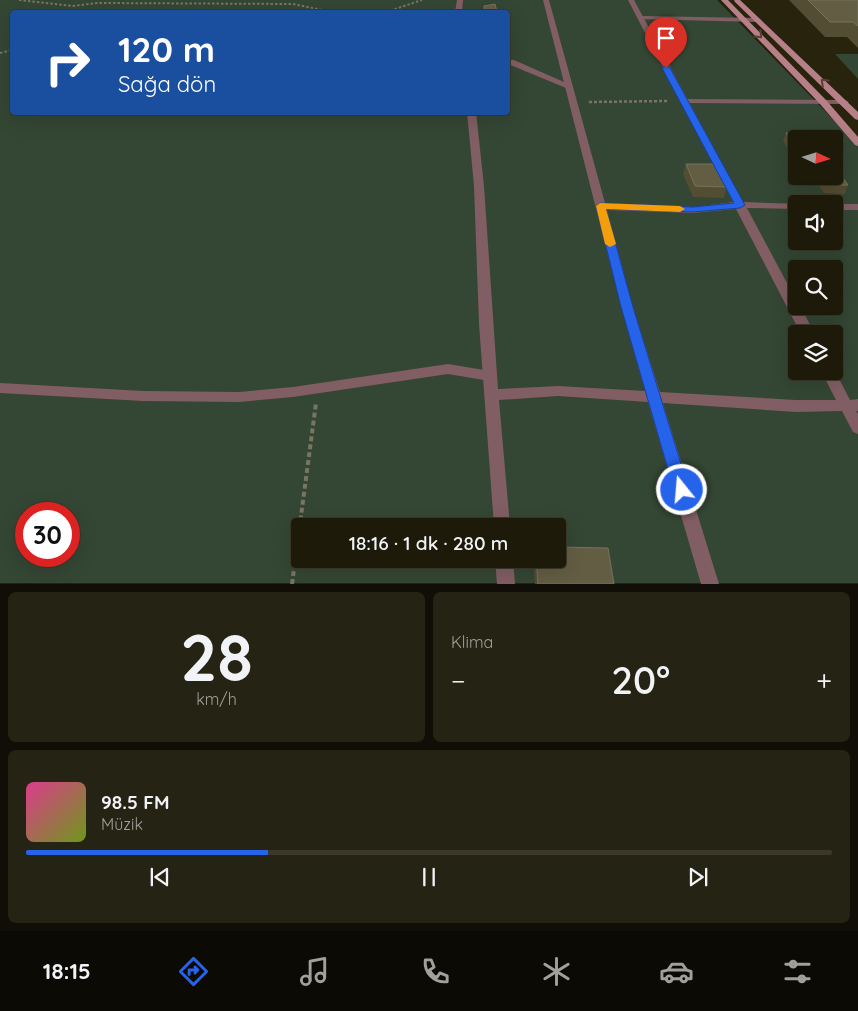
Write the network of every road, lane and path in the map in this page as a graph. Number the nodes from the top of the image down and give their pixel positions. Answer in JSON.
{"nodes":[{"id":1,"x":19,"y":0,"type":"edge"},
{"id":2,"x":294,"y":0,"type":"edge"},
{"id":3,"x":422,"y":0,"type":"edge"},
{"id":4,"x":546,"y":0,"type":"edge"},
{"id":5,"x":631,"y":0,"type":"edge"},
{"id":6,"x":724,"y":0,"type":"edge"},
{"id":7,"x":736,"y":0,"type":"edge"},
{"id":8,"x":293,"y":4,"type":"junction"},
{"id":9,"x":322,"y":10,"type":"edge"},
{"id":10,"x":392,"y":10,"type":"edge"},
{"id":11,"x":640,"y":18,"type":"junction"},
{"id":12,"x":744,"y":20,"type":"junction"},
{"id":13,"x":757,"y":20,"type":"junction"},
{"id":14,"x":511,"y":62,"type":"dead end"},
{"id":15,"x":569,"y":86,"type":"junction"},
{"id":16,"x":683,"y":101,"type":"junction"},
{"id":17,"x":573,"y":102,"type":"junction"},
{"id":18,"x":823,"y":102,"type":"junction"},
{"id":19,"x":845,"y":102,"type":"junction"},
{"id":20,"x":471,"y":115,"type":"edge"},
{"id":21,"x":858,"y":117,"type":"edge"},
{"id":22,"x":858,"y":143,"type":"edge"},
{"id":23,"x":740,"y":205,"type":"junction"},
{"id":24,"x":600,"y":206,"type":"junction"},
{"id":25,"x":788,"y":206,"type":"edge"},
{"id":26,"x":843,"y":207,"type":"edge"},
{"id":27,"x":858,"y":207,"type":"edge"},
{"id":28,"x":803,"y":325,"type":"edge"},
{"id":29,"x":490,"y":376,"type":"junction"},
{"id":30,"x":834,"y":380,"type":"edge"},
{"id":31,"x":0,"y":388,"type":"edge"},
{"id":32,"x":318,"y":388,"type":"junction"},
{"id":33,"x":492,"y":395,"type":"junction"},
{"id":34,"x":654,"y":396,"type":"junction"},
{"id":35,"x":852,"y":405,"type":"edge"},
{"id":36,"x":858,"y":428,"type":"edge"},
{"id":37,"x":501,"y":518,"type":"edge"},
{"id":38,"x":505,"y":568,"type":"edge"},
{"id":39,"x":292,"y":584,"type":"edge"},
{"id":40,"x":506,"y":584,"type":"edge"},
{"id":41,"x":710,"y":584,"type":"edge"}],
"edges":[{"from":1,"to":8,"type":"path"},
{"from":2,"to":8,"type":"path"},
{"from":3,"to":10,"type":"path"},
{"from":4,"to":15,"type":"street"},
{"from":5,"to":11,"type":"street"},
{"from":6,"to":12,"type":"main road"},
{"from":7,"to":13,"type":"main road"},
{"from":8,"to":9,"type":"path"},
{"from":11,"to":12,"type":"lane"},
{"from":11,"to":16,"type":"street"},
{"from":12,"to":13,"type":"lane"},
{"from":12,"to":18,"type":"main road","one_way":true},
{"from":19,"to":13,"type":"main road","one_way":true},
{"from":14,"to":15,"type":"lane"},
{"from":15,"to":17,"type":"street"},
{"from":16,"to":17,"type":"path"},
{"from":16,"to":18,"type":"lane"},
{"from":16,"to":23,"type":"street"},
{"from":17,"to":24,"type":"street"},
{"from":18,"to":19,"type":"lane"},
{"from":18,"to":22,"type":"main road"},
{"from":19,"to":21,"type":"main road"},
{"from":20,"to":29,"type":"street"},
{"from":23,"to":24,"type":"street"},
{"from":23,"to":25,"type":"street"},
{"from":23,"to":28,"type":"street"},
{"from":24,"to":34,"type":"street"},
{"from":26,"to":27,"type":"street"},
{"from":29,"to":32,"type":"lane"},
{"from":29,"to":33,"type":"street"},
{"from":30,"to":35,"type":"street"},
{"from":31,"to":32,"type":"lane"},
{"from":32,"to":39,"type":"path"},
{"from":33,"to":34,"type":"street"},
{"from":33,"to":37,"type":"street"},
{"from":34,"to":35,"type":"street"},
{"from":34,"to":41,"type":"street"},
{"from":35,"to":36,"type":"street"},
{"from":38,"to":40,"type":"street"}]}
